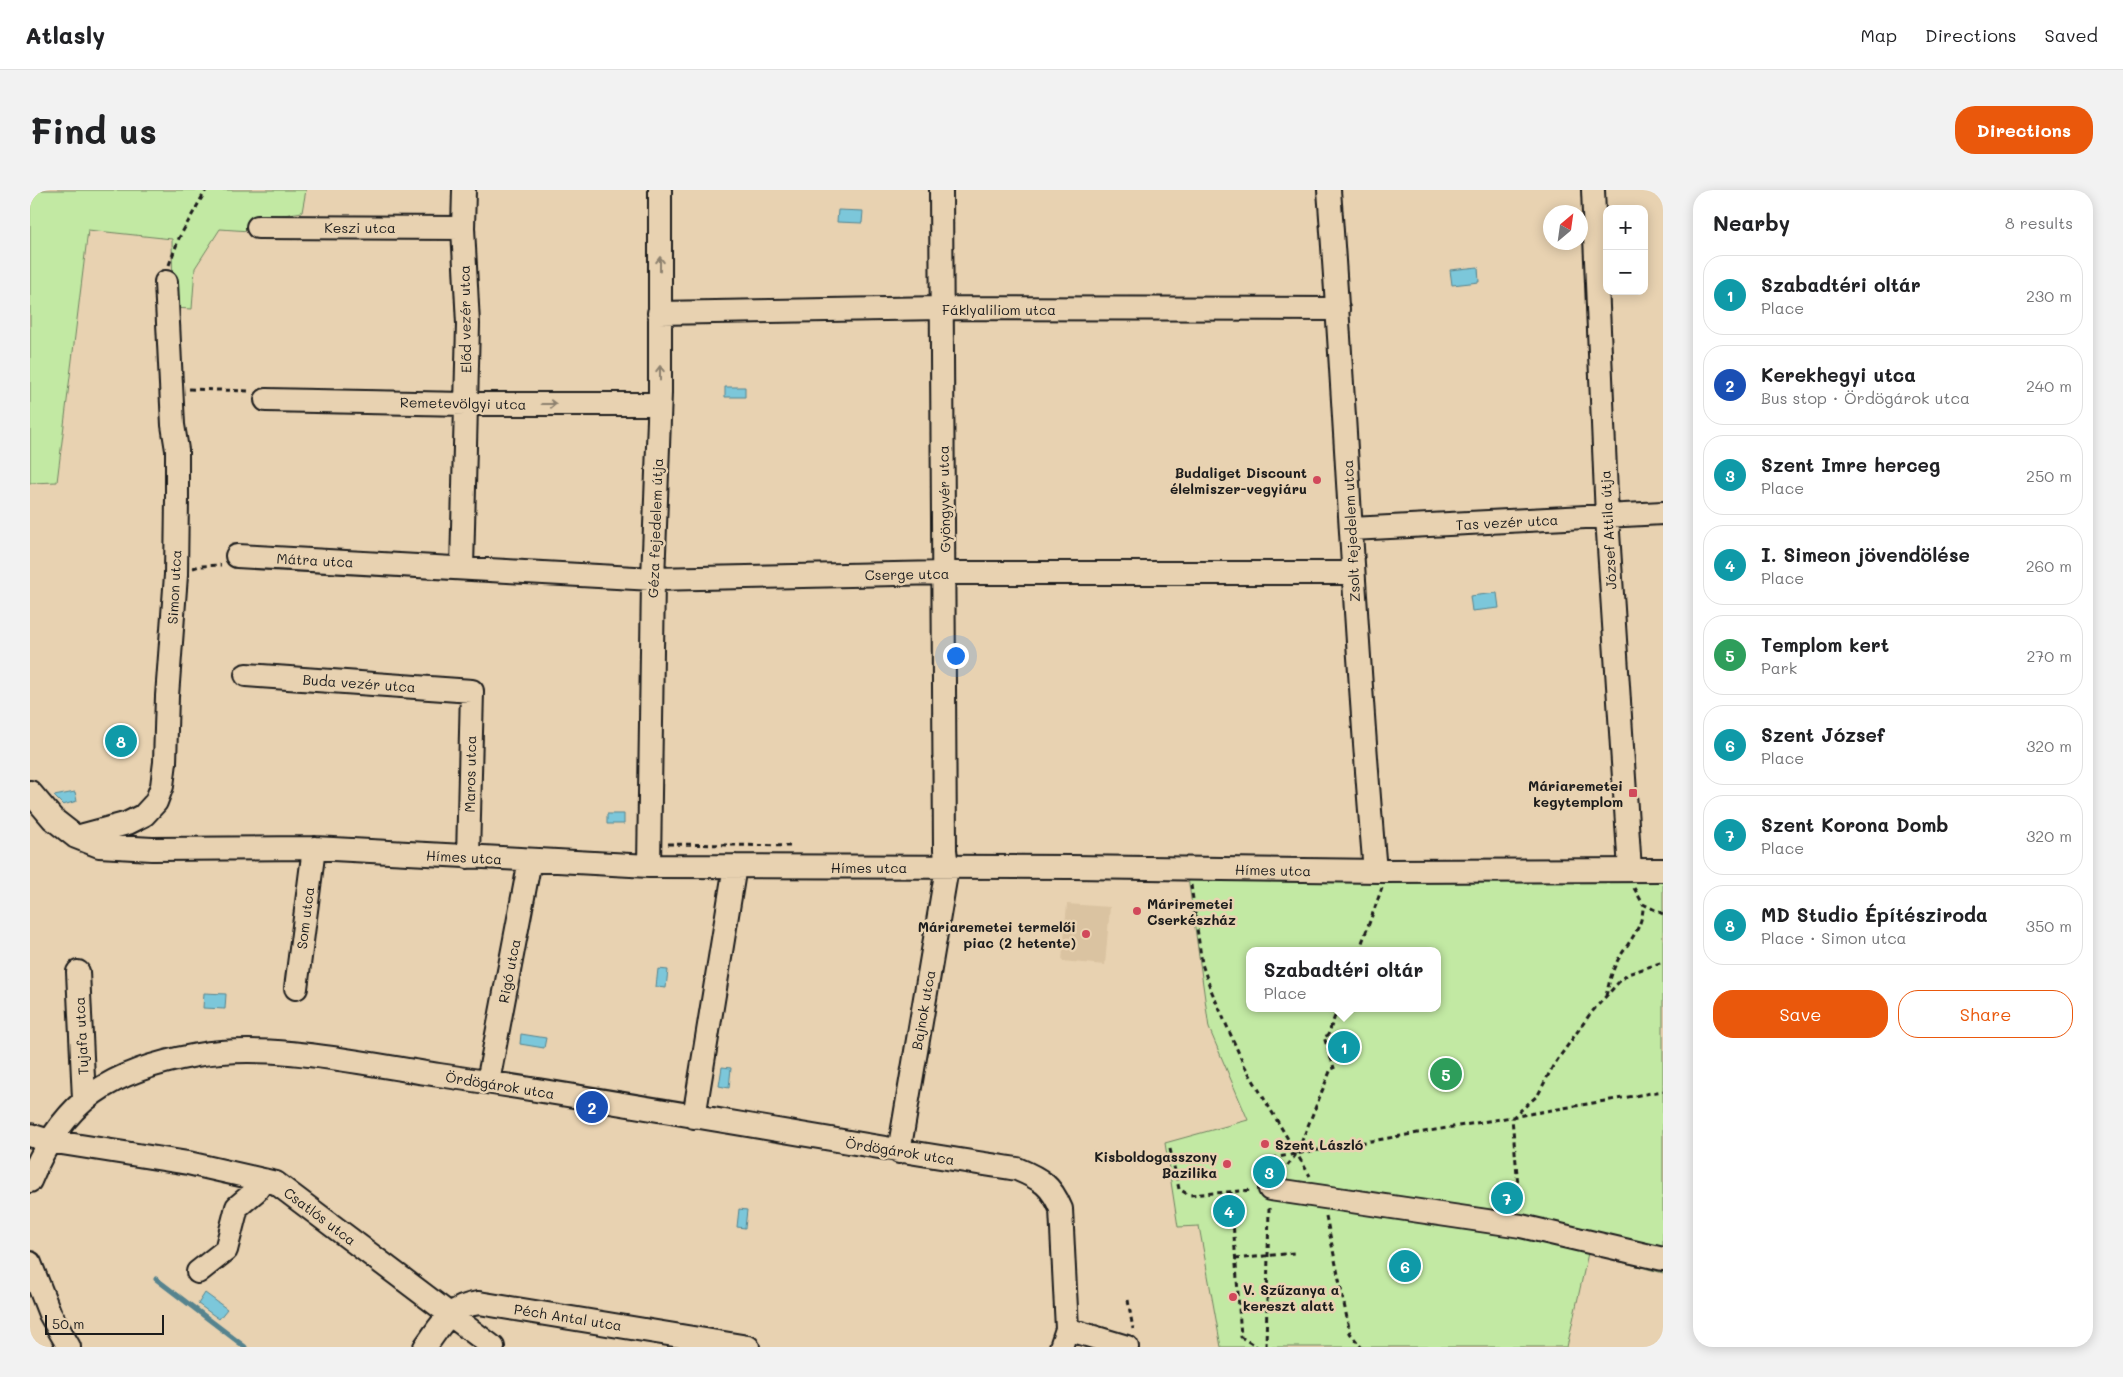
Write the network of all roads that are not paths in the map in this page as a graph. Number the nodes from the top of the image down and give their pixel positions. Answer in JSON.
{"nodes":[{"id":1,"x":464,"y":190,"type":"edge"},
{"id":2,"x":660,"y":190,"type":"edge"},
{"id":3,"x":941,"y":190,"type":"edge"},
{"id":4,"x":1329,"y":190,"type":"edge"},
{"id":5,"x":1593,"y":190,"type":"edge"},
{"id":6,"x":258,"y":227,"type":"dead end"},
{"id":7,"x":463,"y":228,"type":"junction"},
{"id":8,"x":166,"y":282,"type":"road end"},
{"id":9,"x":942,"y":308,"type":"junction"},
{"id":10,"x":1338,"y":309,"type":"junction"},
{"id":11,"x":660,"y":313,"type":"junction"},
{"id":12,"x":266,"y":400,"type":"dead end"},
{"id":13,"x":465,"y":404,"type":"junction"},
{"id":14,"x":659,"y":404,"type":"junction"},
{"id":15,"x":1663,"y":513,"type":"edge"},
{"id":16,"x":1607,"y":517,"type":"junction"},
{"id":17,"x":1351,"y":530,"type":"junction"},
{"id":18,"x":237,"y":556,"type":"road end"},
{"id":19,"x":462,"y":568,"type":"junction"},
{"id":20,"x":944,"y":573,"type":"junction"},
{"id":21,"x":1353,"y":573,"type":"junction"},
{"id":22,"x":653,"y":580,"type":"junction"},
{"id":23,"x":246,"y":675,"type":"dead end"},
{"id":24,"x":472,"y":691,"type":"joint"},
{"id":25,"x":167,"y":710,"type":"junction"},
{"id":26,"x":152,"y":755,"type":"dead end"},
{"id":27,"x":30,"y":792,"type":"edge"},
{"id":28,"x":76,"y":837,"type":"junction"},
{"id":29,"x":314,"y":848,"type":"junction"},
{"id":30,"x":649,"y":855,"type":"junction"},
{"id":31,"x":468,"y":857,"type":"junction"},
{"id":32,"x":530,"y":860,"type":"junction"},
{"id":33,"x":736,"y":866,"type":"junction"},
{"id":34,"x":947,"y":868,"type":"junction"},
{"id":35,"x":1630,"y":870,"type":"junction"},
{"id":36,"x":1663,"y":870,"type":"edge"},
{"id":37,"x":1379,"y":880,"type":"junction"},
{"id":38,"x":78,"y":972,"type":"dead end"},
{"id":39,"x":296,"y":988,"type":"dead end"},
{"id":40,"x":488,"y":1082,"type":"junction"},
{"id":41,"x":84,"y":1099,"type":"junction"},
{"id":42,"x":694,"y":1117,"type":"junction"},
{"id":43,"x":40,"y":1138,"type":"edge"},
{"id":44,"x":899,"y":1152,"type":"junction"},
{"id":45,"x":264,"y":1180,"type":"junction"},
{"id":46,"x":30,"y":1181,"type":"edge"},
{"id":47,"x":1270,"y":1189,"type":"road end"},
{"id":48,"x":1663,"y":1259,"type":"edge"},
{"id":49,"x":30,"y":1263,"type":"edge"},
{"id":50,"x":198,"y":1272,"type":"dead end"},
{"id":51,"x":450,"y":1314,"type":"junction"},
{"id":52,"x":1064,"y":1338,"type":"edge"},
{"id":53,"x":1130,"y":1339,"type":"edge"},
{"id":54,"x":69,"y":1347,"type":"edge"},
{"id":55,"x":425,"y":1347,"type":"edge"},
{"id":56,"x":492,"y":1347,"type":"edge"},
{"id":57,"x":748,"y":1347,"type":"edge"}],
"edges":[{"from":1,"to":7,"type":"street","name":"Előd vezér utca"},
{"from":11,"to":2,"type":"street","name":"Géza fejedelem útja","one_way":true},
{"from":3,"to":9,"type":"street","name":"Gyöngyvér utca"},
{"from":4,"to":10,"type":"street","name":"Zsolt fejedelem utca"},
{"from":5,"to":16,"type":"street","name":"József Attila útja"},
{"from":6,"to":7,"type":"street","name":"Keszi utca"},
{"from":7,"to":13,"type":"street","name":"Előd vezér utca"},
{"from":8,"to":25,"type":"street","name":"Simon utca"},
{"from":9,"to":10,"type":"street","name":"Fáklyaliliom utca"},
{"from":9,"to":11,"type":"street","name":"Fáklyaliliom utca"},
{"from":9,"to":20,"type":"street","name":"Gyöngyvér utca"},
{"from":10,"to":17,"type":"street","name":"Zsolt fejedelem utca"},
{"from":14,"to":11,"type":"street","name":"Géza fejedelem útja","one_way":true},
{"from":12,"to":13,"type":"street","name":"Remetevölgyi utca"},
{"from":13,"to":14,"type":"street","name":"Remetevölgyi utca","one_way":true},
{"from":13,"to":19,"type":"street","name":"Előd vezér utca"},
{"from":14,"to":22,"type":"street","name":"Géza fejedelem útja"},
{"from":15,"to":16,"type":"street","name":"Tas vezér utca"},
{"from":16,"to":17,"type":"street","name":"Tas vezér utca"},
{"from":16,"to":35,"type":"street","name":"József Attila útja"},
{"from":17,"to":21,"type":"street","name":"Zsolt fejedelem utca"},
{"from":18,"to":19,"type":"street","name":"Mátra utca"},
{"from":19,"to":22,"type":"street","name":"Cserge utca"},
{"from":20,"to":21,"type":"street","name":"Cserge utca"},
{"from":20,"to":22,"type":"street","name":"Cserge utca"},
{"from":20,"to":34,"type":"street","name":"Gyöngyvér utca"},
{"from":21,"to":37,"type":"street","name":"Zsolt fejedelem utca"},
{"from":22,"to":30,"type":"street","name":"Géza fejedelem útja"},
{"from":23,"to":24,"type":"street","name":"Buda vezér utca"},
{"from":24,"to":31,"type":"street","name":"Maros utca"},
{"from":25,"to":26,"type":"street"},
{"from":25,"to":28,"type":"street","name":"Simon utca"},
{"from":27,"to":28,"type":"street","name":"Hímes utca"},
{"from":28,"to":29,"type":"street","name":"Hímes utca"},
{"from":29,"to":31,"type":"street","name":"Hímes utca"},
{"from":29,"to":39,"type":"street","name":"Som utca"},
{"from":30,"to":32,"type":"street","name":"Hímes utca"},
{"from":30,"to":33,"type":"street","name":"Hímes utca"},
{"from":31,"to":32,"type":"street","name":"Hímes utca"},
{"from":32,"to":40,"type":"street","name":"Rigó utca"},
{"from":33,"to":34,"type":"street","name":"Hímes utca"},
{"from":33,"to":42,"type":"street"},
{"from":34,"to":37,"type":"street","name":"Hímes utca"},
{"from":34,"to":44,"type":"street","name":"Bajnok utca"},
{"from":35,"to":36,"type":"street","name":"Hímes utca"},
{"from":35,"to":37,"type":"street","name":"Hímes utca"},
{"from":38,"to":41,"type":"street","name":"Tujafa utca"},
{"from":40,"to":41,"type":"street","name":"Ördögárok utca"},
{"from":40,"to":42,"type":"street","name":"Ördögárok utca"},
{"from":41,"to":43,"type":"street","name":"Ördögárok utca"},
{"from":42,"to":44,"type":"street","name":"Ördögárok utca"},
{"from":43,"to":45,"type":"street","name":"Csatlós utca"},
{"from":43,"to":46,"type":"street","name":"Ördögárok utca"},
{"from":44,"to":52,"type":"street","name":"Ördögárok utca"},
{"from":45,"to":50,"type":"street"},
{"from":45,"to":51,"type":"street","name":"Csatlós utca"},
{"from":47,"to":48,"type":"street"},
{"from":49,"to":54,"type":"street"},
{"from":51,"to":55,"type":"street"},
{"from":51,"to":56,"type":"street","name":"Csatlós utca"},
{"from":51,"to":57,"type":"street","name":"Péch Antal utca"},
{"from":52,"to":53,"type":"street"}]}
